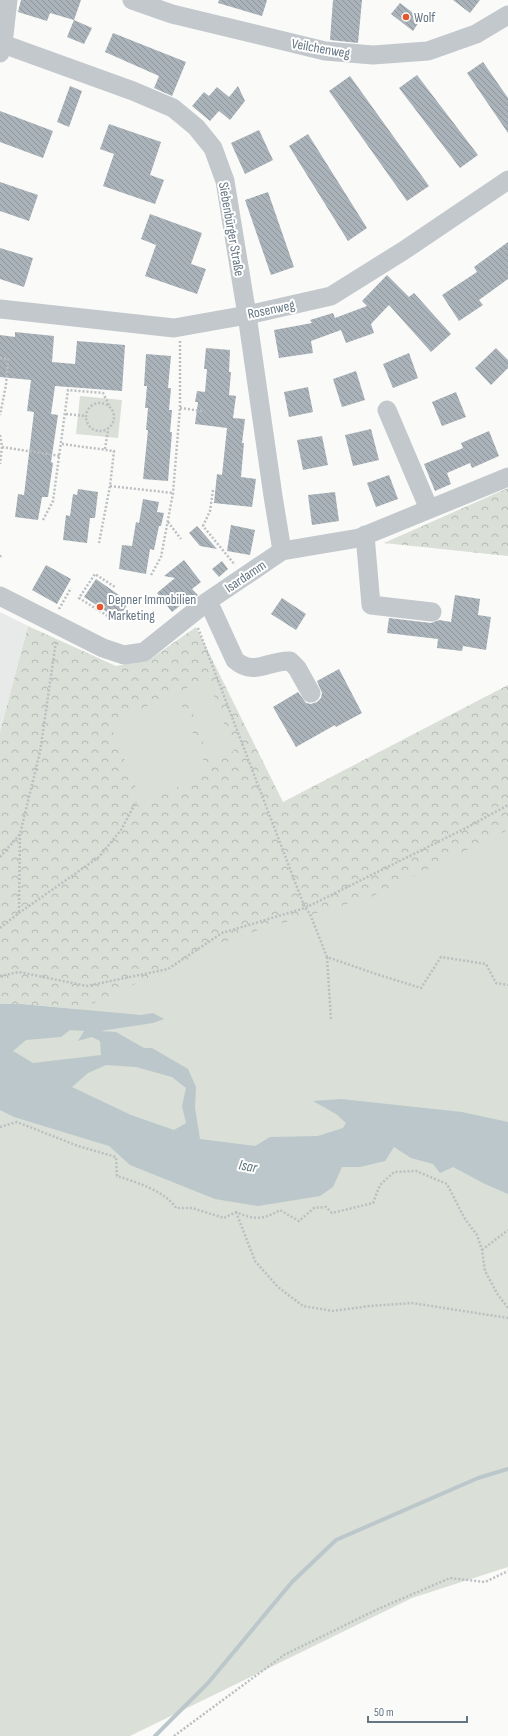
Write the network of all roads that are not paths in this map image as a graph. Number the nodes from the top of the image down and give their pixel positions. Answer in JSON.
{"nodes":[{"id":1,"x":8,"y":0,"type":"edge"},
{"id":2,"x":132,"y":0,"type":"edge"},
{"id":3,"x":508,"y":15,"type":"edge"},
{"id":4,"x":1,"y":47,"type":"edge"},
{"id":5,"x":508,"y":180,"type":"edge"},
{"id":6,"x":0,"y":309,"type":"edge"},
{"id":7,"x":247,"y":315,"type":"junction"},
{"id":8,"x":387,"y":410,"type":"dead end"},
{"id":9,"x":508,"y":477,"type":"edge"},
{"id":10,"x":429,"y":509,"type":"junction"},
{"id":11,"x":365,"y":535,"type":"junction"},
{"id":12,"x":282,"y":551,"type":"junction"},
{"id":13,"x":0,"y":596,"type":"edge"},
{"id":14,"x":208,"y":601,"type":"junction"},
{"id":15,"x":432,"y":612,"type":"dead end"},
{"id":16,"x":311,"y":693,"type":"dead end"}],
"edges":[{"from":1,"to":4,"type":"street"},
{"from":2,"to":3,"type":"street","name":"Veilchenweg"},
{"from":4,"to":7,"type":"street","name":"Siebenbürger Straße"},
{"from":5,"to":7,"type":"street","name":"Rosenweg"},
{"from":6,"to":7,"type":"street","name":"Rosenweg"},
{"from":7,"to":12,"type":"street","name":"Siebenbürger Straße"},
{"from":8,"to":10,"type":"street"},
{"from":9,"to":10,"type":"street","name":"Isardamm"},
{"from":10,"to":11,"type":"street","name":"Isardamm"},
{"from":11,"to":12,"type":"street","name":"Isardamm"},
{"from":11,"to":15,"type":"street"},
{"from":12,"to":14,"type":"street","name":"Isardamm"},
{"from":13,"to":14,"type":"street","name":"Isardamm"},
{"from":14,"to":16,"type":"street"}]}
